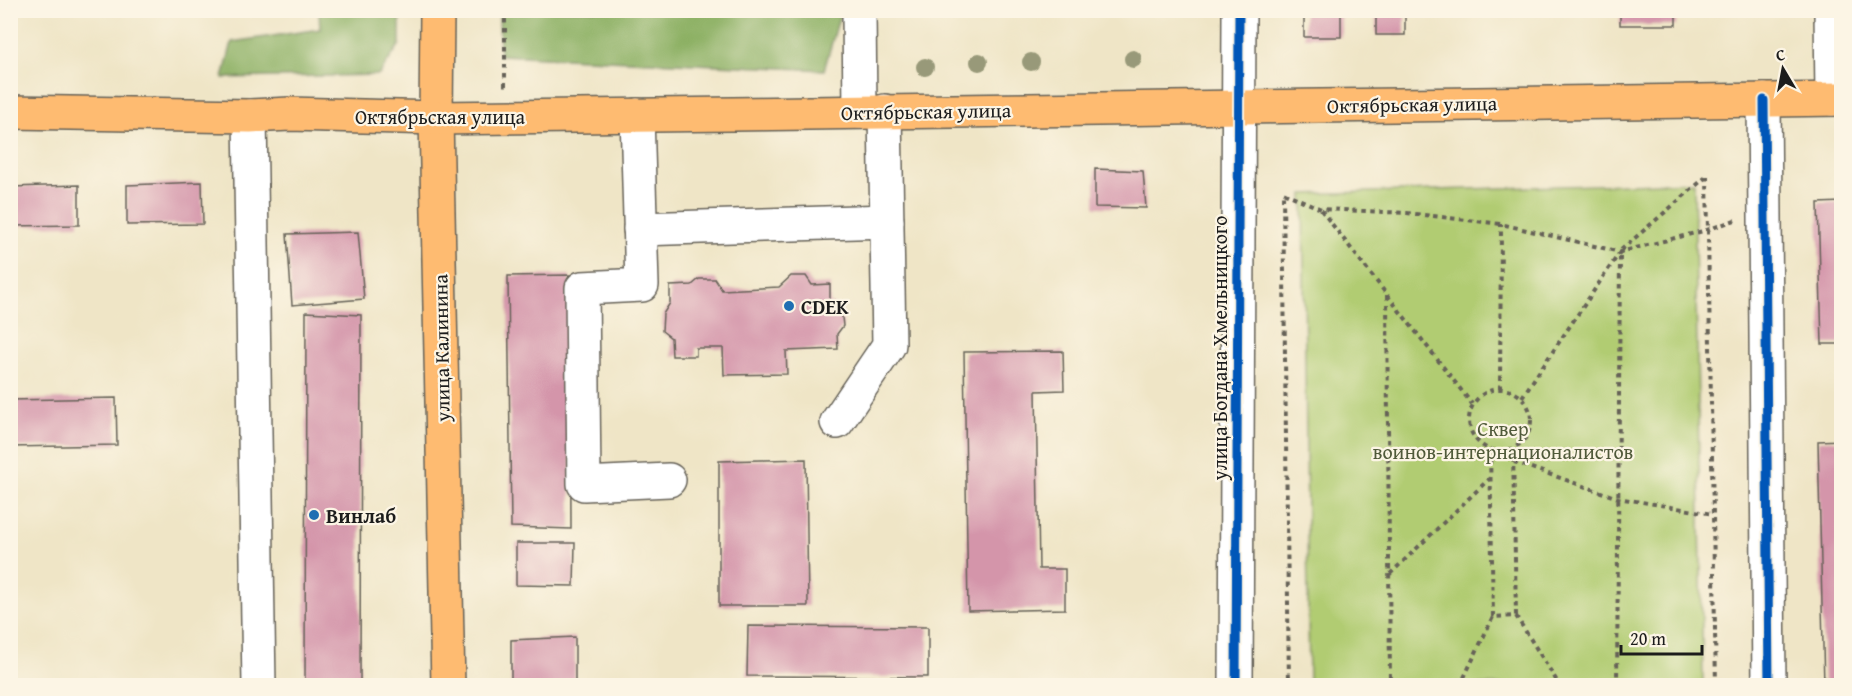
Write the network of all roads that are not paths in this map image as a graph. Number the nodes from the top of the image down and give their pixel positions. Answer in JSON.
{"nodes":[{"id":1,"x":437,"y":10,"type":"edge"},
{"id":2,"x":859,"y":10,"type":"edge"},
{"id":3,"x":1239,"y":10,"type":"edge"},
{"id":4,"x":1831,"y":10,"type":"edge"},
{"id":5,"x":1837,"y":99,"type":"edge"},
{"id":6,"x":1764,"y":100,"type":"junction"},
{"id":7,"x":1238,"y":106,"type":"junction"},
{"id":8,"x":872,"y":111,"type":"junction"},
{"id":9,"x":10,"y":112,"type":"edge"},
{"id":10,"x":637,"y":114,"type":"junction"},
{"id":11,"x":250,"y":117,"type":"junction"},
{"id":12,"x":436,"y":118,"type":"junction"},
{"id":13,"x":887,"y":221,"type":"junction"},
{"id":14,"x":640,"y":229,"type":"junction"},
{"id":15,"x":837,"y":422,"type":"dead end"},
{"id":16,"x":669,"y":480,"type":"dead end"},
{"id":17,"x":1757,"y":684,"type":"edge"},
{"id":18,"x":259,"y":686,"type":"edge"},
{"id":19,"x":448,"y":686,"type":"edge"},
{"id":20,"x":1236,"y":686,"type":"edge"}],
"edges":[{"from":1,"to":12,"type":"main road","name":"улица Калинина"},
{"from":2,"to":8,"type":"street"},
{"from":3,"to":7,"type":"street","name":"улица Богдана Хмельницкого"},
{"from":4,"to":5,"type":"street"},
{"from":5,"to":6,"type":"main road","name":"Октябрьская улица"},
{"from":6,"to":7,"type":"main road","name":"Октябрьская улица"},
{"from":6,"to":17,"type":"street"},
{"from":7,"to":8,"type":"main road","name":"Октябрьская улица"},
{"from":7,"to":20,"type":"street","name":"улица Богдана Хмельницкого"},
{"from":8,"to":10,"type":"main road","name":"Октябрьская улица"},
{"from":8,"to":13,"type":"street"},
{"from":9,"to":11,"type":"main road","name":"Октябрьская улица"},
{"from":10,"to":12,"type":"main road","name":"Октябрьская улица"},
{"from":10,"to":14,"type":"street"},
{"from":11,"to":12,"type":"main road","name":"Октябрьская улица"},
{"from":11,"to":18,"type":"street"},
{"from":12,"to":19,"type":"main road","name":"улица Калинина"},
{"from":13,"to":14,"type":"street"},
{"from":13,"to":15,"type":"street"},
{"from":14,"to":16,"type":"street"}]}
